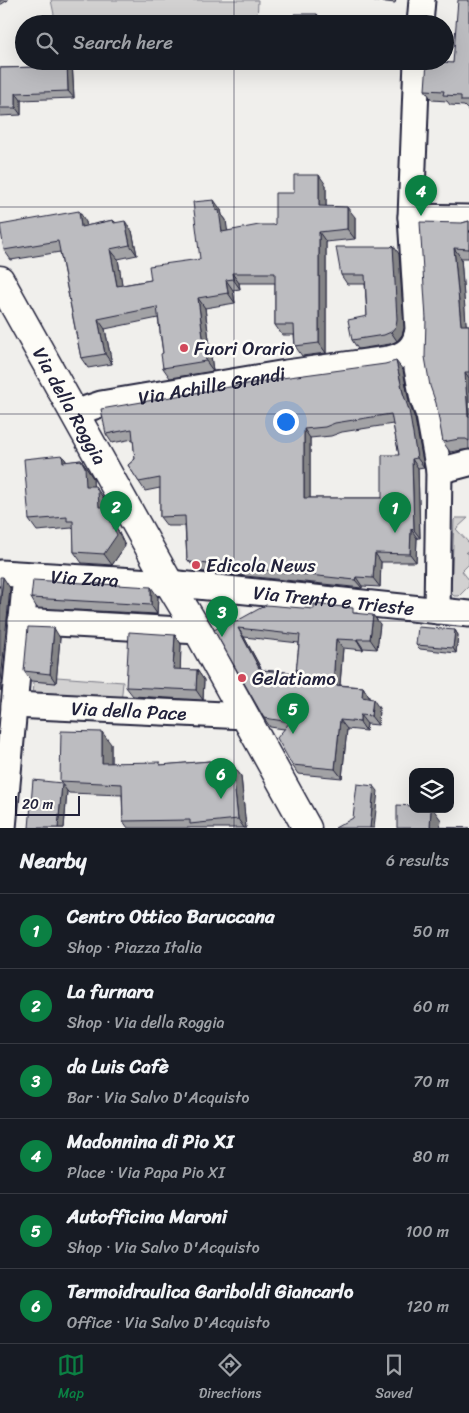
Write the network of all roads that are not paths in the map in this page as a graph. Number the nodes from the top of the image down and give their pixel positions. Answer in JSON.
{"nodes":[{"id":1,"x":422,"y":0,"type":"edge"},
{"id":2,"x":421,"y":15,"type":"edge"},
{"id":3,"x":417,"y":70,"type":"edge"},
{"id":4,"x":411,"y":217,"type":"junction"},
{"id":5,"x":469,"y":218,"type":"edge"},
{"id":6,"x":0,"y":280,"type":"edge"},
{"id":7,"x":409,"y":353,"type":"junction"},
{"id":8,"x":76,"y":416,"type":"junction"},
{"id":9,"x":437,"y":459,"type":"junction"},
{"id":10,"x":469,"y":463,"type":"edge"},
{"id":11,"x":0,"y":573,"type":"edge"},
{"id":12,"x":26,"y":575,"type":"junction"},
{"id":13,"x":170,"y":584,"type":"junction"},
{"id":14,"x":437,"y":611,"type":"junction"},
{"id":15,"x":469,"y":614,"type":"edge"},
{"id":16,"x":22,"y":620,"type":"junction"},
{"id":17,"x":198,"y":631,"type":"junction"},
{"id":18,"x":14,"y":705,"type":"junction"},
{"id":19,"x":245,"y":716,"type":"junction"},
{"id":20,"x":3,"y":828,"type":"edge"},
{"id":21,"x":307,"y":828,"type":"edge"}],
"edges":[{"from":1,"to":2,"type":"street"},
{"from":3,"to":4,"type":"street"},
{"from":4,"to":5,"type":"street"},
{"from":4,"to":7,"type":"street"},
{"from":6,"to":8,"type":"street","name":"Via della Roggia"},
{"from":7,"to":8,"type":"street","name":"Via Achille Grandi"},
{"from":7,"to":9,"type":"street"},
{"from":8,"to":13,"type":"street","name":"Via della Roggia"},
{"from":9,"to":10,"type":"street"},
{"from":9,"to":14,"type":"street"},
{"from":11,"to":12,"type":"street","name":"Via Zara"},
{"from":12,"to":13,"type":"street","name":"Via Zara"},
{"from":12,"to":16,"type":"street"},
{"from":13,"to":14,"type":"street","name":"Via Trento e Trieste"},
{"from":13,"to":17,"type":"street","name":"Via della Roggia"},
{"from":14,"to":15,"type":"street","name":"Via Trento e Trieste"},
{"from":16,"to":17,"type":"street"},
{"from":16,"to":18,"type":"street"},
{"from":17,"to":19,"type":"street","name":"Via della Roggia"},
{"from":18,"to":19,"type":"street","name":"Via della Pace"},
{"from":18,"to":20,"type":"street"},
{"from":19,"to":21,"type":"street","name":"Via della Roggia"}]}
